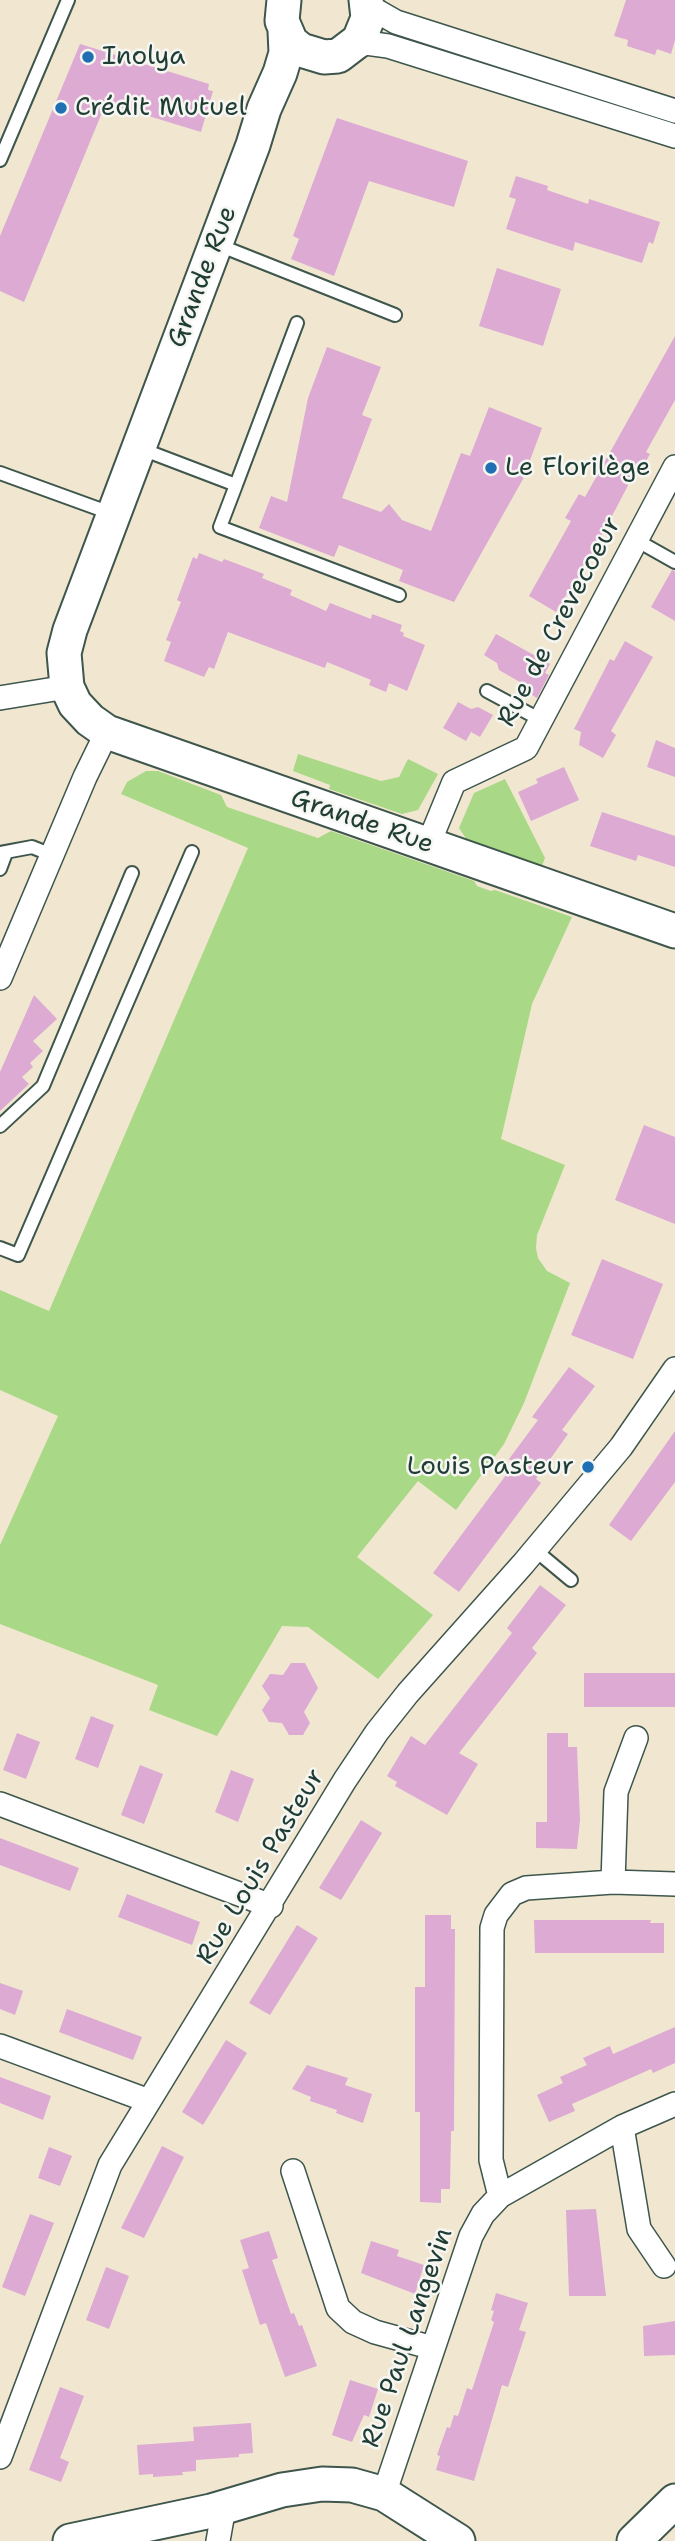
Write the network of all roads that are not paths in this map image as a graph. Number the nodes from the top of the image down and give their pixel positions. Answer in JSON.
{"nodes":[{"id":1,"x":68,"y":0,"type":"edge"},
{"id":2,"x":367,"y":2,"type":"edge"},
{"id":3,"x":282,"y":10,"type":"edge"},
{"id":4,"x":337,"y":53,"type":"junction"},
{"id":5,"x":675,"y":111,"type":"edge"},
{"id":6,"x":675,"y":136,"type":"edge"},
{"id":7,"x":253,"y":145,"type":"junction"},
{"id":8,"x":0,"y":160,"type":"edge"},
{"id":9,"x":215,"y":244,"type":"junction"},
{"id":10,"x":395,"y":315,"type":"dead end"},
{"id":11,"x":297,"y":323,"type":"dead end"},
{"id":12,"x":138,"y":448,"type":"junction"},
{"id":13,"x":675,"y":467,"type":"edge"},
{"id":14,"x":0,"y":473,"type":"edge"},
{"id":15,"x":236,"y":485,"type":"junction"},
{"id":16,"x":113,"y":514,"type":"junction"},
{"id":17,"x":636,"y":540,"type":"junction"},
{"id":18,"x":675,"y":562,"type":"edge"},
{"id":19,"x":399,"y":595,"type":"dead end"},
{"id":20,"x":67,"y":687,"type":"junction"},
{"id":21,"x":487,"y":691,"type":"dead end"},
{"id":22,"x":0,"y":698,"type":"edge"},
{"id":23,"x":541,"y":720,"type":"junction"},
{"id":24,"x":107,"y":732,"type":"junction"},
{"id":25,"x":428,"y":845,"type":"junction"},
{"id":26,"x":192,"y":852,"type":"dead end"},
{"id":27,"x":3,"y":853,"type":"edge"},
{"id":28,"x":52,"y":855,"type":"junction"},
{"id":29,"x":0,"y":869,"type":"edge"},
{"id":30,"x":132,"y":873,"type":"dead end"},
{"id":31,"x":675,"y":931,"type":"edge"},
{"id":32,"x":0,"y":978,"type":"edge"},
{"id":33,"x":0,"y":1126,"type":"edge"},
{"id":34,"x":0,"y":1248,"type":"edge"},
{"id":35,"x":675,"y":1369,"type":"edge"},
{"id":36,"x":535,"y":1550,"type":"junction"},
{"id":37,"x":571,"y":1580,"type":"dead end"},
{"id":38,"x":636,"y":1738,"type":"dead end"},
{"id":39,"x":0,"y":1804,"type":"edge"},
{"id":40,"x":613,"y":1882,"type":"junction"},
{"id":41,"x":675,"y":1884,"type":"edge"},
{"id":42,"x":271,"y":1906,"type":"junction"},
{"id":43,"x":0,"y":2046,"type":"edge"},
{"id":44,"x":149,"y":2101,"type":"junction"},
{"id":45,"x":675,"y":2104,"type":"edge"},
{"id":46,"x":622,"y":2127,"type":"junction"},
{"id":47,"x":293,"y":2171,"type":"dead end"},
{"id":48,"x":499,"y":2196,"type":"junction"},
{"id":49,"x":664,"y":2266,"type":"dead end"},
{"id":50,"x":433,"y":2348,"type":"junction"},
{"id":51,"x":0,"y":2457,"type":"edge"},
{"id":52,"x":384,"y":2494,"type":"junction"},
{"id":53,"x":675,"y":2501,"type":"edge"},
{"id":54,"x":224,"y":2507,"type":"junction"},
{"id":55,"x":70,"y":2541,"type":"edge"},
{"id":56,"x":218,"y":2541,"type":"edge"},
{"id":57,"x":458,"y":2541,"type":"edge"},
{"id":58,"x":634,"y":2541,"type":"edge"}],
"edges":[{"from":1,"to":8,"type":"lane"},
{"from":2,"to":4,"type":"street","name":"Grande Rue"},
{"from":2,"to":5,"type":"street"},
{"from":3,"to":4,"type":"street"},
{"from":3,"to":7,"type":"street","name":"Grande Rue"},
{"from":4,"to":6,"type":"street"},
{"from":4,"to":7,"type":"street","name":"Grande Rue"},
{"from":7,"to":9,"type":"street","name":"Grande Rue"},
{"from":9,"to":10,"type":"lane"},
{"from":9,"to":12,"type":"street","name":"Grande Rue"},
{"from":11,"to":15,"type":"lane"},
{"from":12,"to":15,"type":"lane"},
{"from":12,"to":16,"type":"street","name":"Grande Rue"},
{"from":13,"to":17,"type":"street","name":"Rue de Crevecoeur"},
{"from":14,"to":16,"type":"lane"},
{"from":15,"to":19,"type":"lane"},
{"from":16,"to":20,"type":"street","name":"Grande Rue"},
{"from":17,"to":18,"type":"lane"},
{"from":17,"to":23,"type":"street","name":"Rue de Crevecoeur"},
{"from":20,"to":22,"type":"street"},
{"from":20,"to":24,"type":"street","name":"Grande Rue"},
{"from":21,"to":23,"type":"lane"},
{"from":23,"to":25,"type":"street","name":"Rue de Crevecoeur"},
{"from":24,"to":25,"type":"street","name":"Grande Rue"},
{"from":24,"to":28,"type":"street"},
{"from":25,"to":31,"type":"street","name":"Grande Rue"},
{"from":26,"to":34,"type":"lane"},
{"from":27,"to":28,"type":"lane"},
{"from":27,"to":29,"type":"lane"},
{"from":28,"to":32,"type":"street"},
{"from":30,"to":33,"type":"lane"},
{"from":35,"to":36,"type":"street","name":"Rue Louis Pasteur"},
{"from":36,"to":37,"type":"lane"},
{"from":36,"to":42,"type":"street","name":"Rue Louis Pasteur"},
{"from":38,"to":40,"type":"street"},
{"from":39,"to":42,"type":"street"},
{"from":40,"to":41,"type":"street"},
{"from":40,"to":48,"type":"street"},
{"from":42,"to":44,"type":"street","name":"Rue Louis Pasteur"},
{"from":43,"to":44,"type":"street"},
{"from":44,"to":51,"type":"street","name":"Rue Louis Pasteur"},
{"from":45,"to":46,"type":"street","name":"Rue Paul Langevin"},
{"from":46,"to":48,"type":"street","name":"Rue Paul Langevin"},
{"from":46,"to":49,"type":"street"},
{"from":47,"to":50,"type":"street"},
{"from":48,"to":50,"type":"street","name":"Rue Paul Langevin"},
{"from":50,"to":52,"type":"street","name":"Rue Paul Langevin"},
{"from":52,"to":54,"type":"street"},
{"from":52,"to":57,"type":"street"},
{"from":53,"to":58,"type":"street"},
{"from":54,"to":55,"type":"street"},
{"from":54,"to":56,"type":"street"}]}
